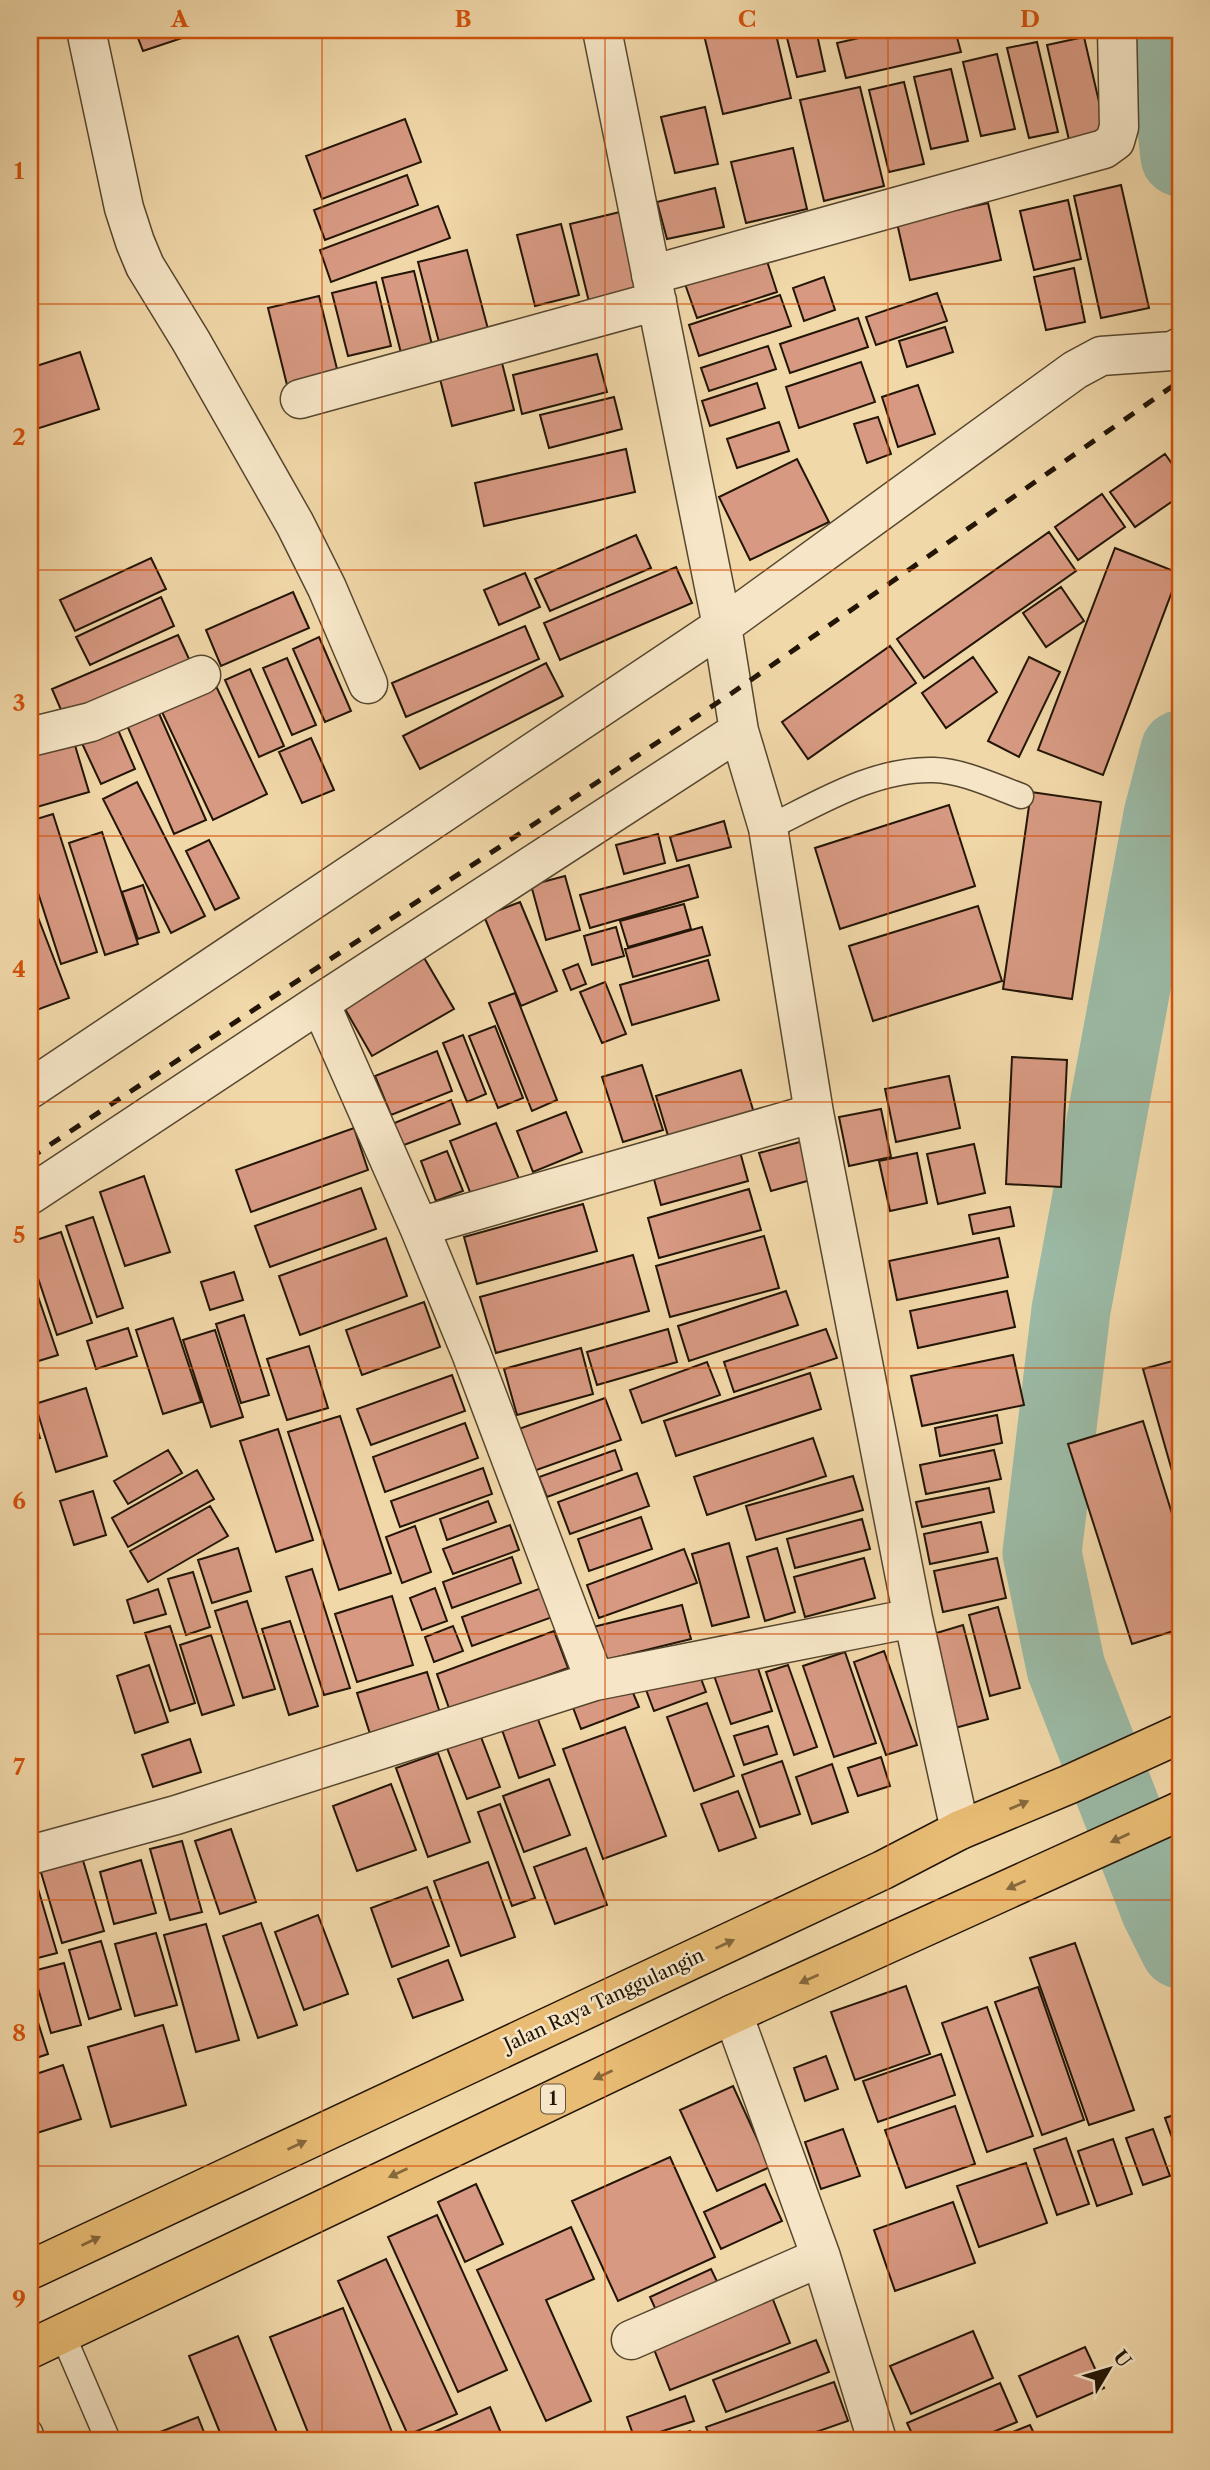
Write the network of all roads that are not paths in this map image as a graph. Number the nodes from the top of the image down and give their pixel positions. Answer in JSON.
{"nodes":[{"id":1,"x":86,"y":30,"type":"edge"},
{"id":2,"x":602,"y":30,"type":"edge"},
{"id":3,"x":1117,"y":30,"type":"edge"},
{"id":4,"x":654,"y":288,"type":"junction"},
{"id":5,"x":1180,"y":347,"type":"edge"},
{"id":6,"x":300,"y":399,"type":"dead end"},
{"id":7,"x":722,"y":626,"type":"junction"},
{"id":8,"x":201,"y":675,"type":"dead end"},
{"id":9,"x":368,"y":684,"type":"dead end"},
{"id":10,"x":739,"y":731,"type":"junction"},
{"id":11,"x":30,"y":737,"type":"edge"},
{"id":12,"x":1021,"y":796,"type":"dead end"},
{"id":13,"x":768,"y":828,"type":"junction"},
{"id":14,"x":320,"y":1003,"type":"junction"},
{"id":15,"x":30,"y":1089,"type":"edge"},
{"id":16,"x":814,"y":1113,"type":"junction"},
{"id":17,"x":30,"y":1195,"type":"edge"},
{"id":18,"x":419,"y":1227,"type":"junction"},
{"id":19,"x":913,"y":1618,"type":"junction"},
{"id":20,"x":596,"y":1681,"type":"junction"},
{"id":21,"x":1180,"y":1734,"type":"edge"},
{"id":22,"x":1171,"y":1815,"type":"edge"},
{"id":23,"x":960,"y":1830,"type":"junction"},
{"id":24,"x":30,"y":1855,"type":"edge"},
{"id":25,"x":733,"y":2014,"type":"junction"},
{"id":26,"x":821,"y":2257,"type":"junction"},
{"id":27,"x":30,"y":2270,"type":"edge"},
{"id":28,"x":631,"y":2340,"type":"dead end"},
{"id":29,"x":46,"y":2341,"type":"edge"},
{"id":30,"x":30,"y":2432,"type":"edge"},
{"id":31,"x":33,"y":2440,"type":"edge"},
{"id":32,"x":108,"y":2440,"type":"edge"},
{"id":33,"x":877,"y":2440,"type":"edge"}],
"edges":[{"from":1,"to":9,"type":"street"},
{"from":2,"to":4,"type":"street"},
{"from":3,"to":4,"type":"street"},
{"from":4,"to":6,"type":"street"},
{"from":4,"to":7,"type":"street"},
{"from":5,"to":7,"type":"street"},
{"from":7,"to":10,"type":"street"},
{"from":7,"to":15,"type":"street"},
{"from":8,"to":11,"type":"street"},
{"from":10,"to":13,"type":"street"},
{"from":10,"to":14,"type":"street"},
{"from":12,"to":13,"type":"lane"},
{"from":13,"to":16,"type":"street"},
{"from":14,"to":17,"type":"street"},
{"from":14,"to":18,"type":"street"},
{"from":16,"to":18,"type":"street"},
{"from":16,"to":19,"type":"street"},
{"from":18,"to":20,"type":"street"},
{"from":19,"to":20,"type":"street"},
{"from":19,"to":23,"type":"street"},
{"from":20,"to":24,"type":"street"},
{"from":23,"to":21,"type":"highway","name":"Jalan Raya Tanggulangin","one_way":true},
{"from":22,"to":25,"type":"highway","number":"1","one_way":true},
{"from":27,"to":23,"type":"highway","name":"Jalan Raya Tanggulangin","one_way":true},
{"from":25,"to":26,"type":"street"},
{"from":25,"to":29,"type":"highway","number":"1","one_way":true},
{"from":26,"to":28,"type":"street"},
{"from":26,"to":33,"type":"street"},
{"from":29,"to":32,"type":"lane"},
{"from":30,"to":31,"type":"lane"}]}
